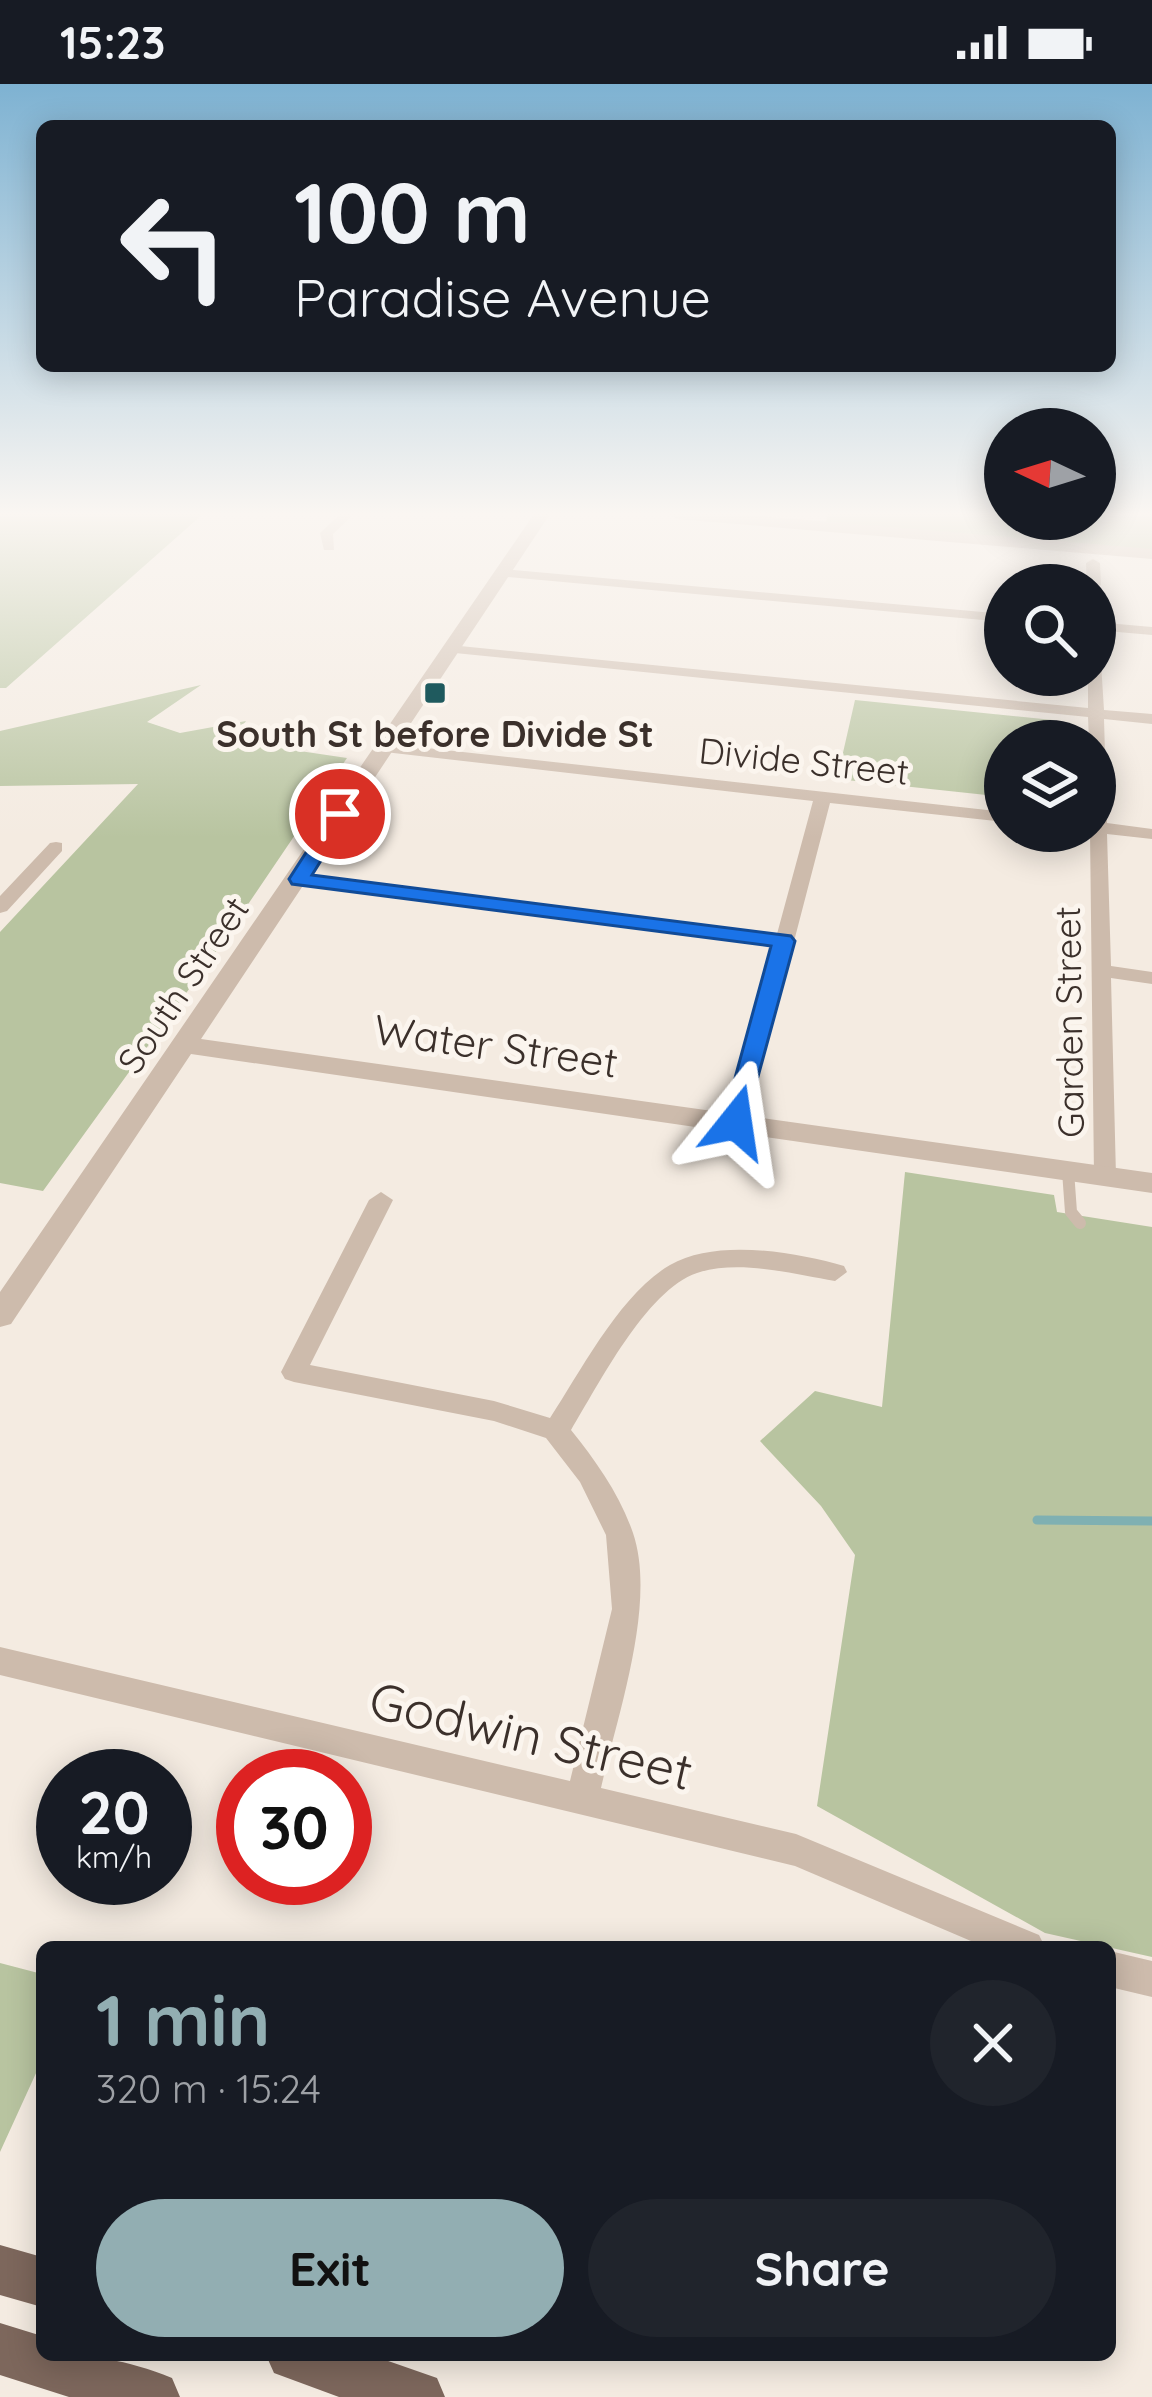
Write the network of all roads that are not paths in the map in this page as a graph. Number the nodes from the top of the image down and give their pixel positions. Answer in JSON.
{"nodes":[{"id":1,"x":469,"y":622,"type":"edge"},
{"id":2,"x":1116,"y":628,"type":"edge"},
{"id":3,"x":1152,"y":631,"type":"edge"},
{"id":4,"x":450,"y":649,"type":"junction"},
{"id":5,"x":1096,"y":696,"type":"edge"},
{"id":6,"x":1096,"y":713,"type":"junction"},
{"id":7,"x":1152,"y":719,"type":"edge"},
{"id":8,"x":1096,"y":720,"type":"edge"},
{"id":9,"x":382,"y":748,"type":"junction"},
{"id":10,"x":824,"y":797,"type":"junction"},
{"id":11,"x":984,"y":815,"type":"edge"},
{"id":12,"x":1116,"y":829,"type":"edge"},
{"id":13,"x":1152,"y":833,"type":"edge"},
{"id":14,"x":56,"y":847,"type":"dead end"},
{"id":15,"x":1098,"y":852,"type":"edge"},
{"id":16,"x":299,"y":879,"type":"junction"},
{"id":17,"x":0,"y":907,"type":"edge"},
{"id":18,"x":784,"y":941,"type":"junction"},
{"id":19,"x":1101,"y":971,"type":"junction"},
{"id":20,"x":1152,"y":978,"type":"edge"},
{"id":21,"x":185,"y":1045,"type":"junction"},
{"id":22,"x":736,"y":1122,"type":"junction"},
{"id":23,"x":1068,"y":1171,"type":"junction"},
{"id":24,"x":1105,"y":1176,"type":"junction"},
{"id":25,"x":1152,"y":1183,"type":"edge"},
{"id":26,"x":381,"y":1201,"type":"dead end"},
{"id":27,"x":1080,"y":1223,"type":"dead end"},
{"id":28,"x":835,"y":1272,"type":"dead end"},
{"id":29,"x":2,"y":1308,"type":"edge"},
{"id":30,"x":556,"y":1431,"type":"junction"},
{"id":31,"x":0,"y":1661,"type":"edge"},
{"id":32,"x":581,"y":1801,"type":"junction"},
{"id":33,"x":1013,"y":1941,"type":"edge"},
{"id":34,"x":1116,"y":1970,"type":"edge"},
{"id":35,"x":1152,"y":1979,"type":"edge"},
{"id":36,"x":0,"y":2270,"type":"edge"},
{"id":37,"x":36,"y":2280,"type":"edge"},
{"id":38,"x":0,"y":2349,"type":"edge"},
{"id":39,"x":36,"y":2360,"type":"edge"},
{"id":40,"x":38,"y":2361,"type":"edge"},
{"id":41,"x":310,"y":2361,"type":"edge"},
{"id":42,"x":153,"y":2397,"type":"edge"},
{"id":43,"x":418,"y":2397,"type":"edge"}],
"edges":[{"from":1,"to":4,"type":"street","name":"South Street"},
{"from":2,"to":3,"type":"street"},
{"from":4,"to":6,"type":"street"},
{"from":4,"to":9,"type":"street","name":"South Street"},
{"from":5,"to":6,"type":"street","name":"Garden Street"},
{"from":6,"to":7,"type":"street"},
{"from":6,"to":8,"type":"street","name":"Garden Street"},
{"from":9,"to":10,"type":"street","name":"Divide Street"},
{"from":9,"to":16,"type":"street","name":"South Street"},
{"from":10,"to":11,"type":"street","name":"Divide Street"},
{"from":10,"to":18,"type":"street"},
{"from":12,"to":13,"type":"street"},
{"from":14,"to":17,"type":"street"},
{"from":15,"to":19,"type":"street","name":"Garden Street"},
{"from":16,"to":18,"type":"street"},
{"from":16,"to":21,"type":"street","name":"South Street"},
{"from":18,"to":22,"type":"street"},
{"from":19,"to":20,"type":"street"},
{"from":19,"to":24,"type":"street","name":"Garden Street"},
{"from":21,"to":22,"type":"street","name":"Water Street"},
{"from":21,"to":29,"type":"street","name":"South Street"},
{"from":22,"to":23,"type":"street","name":"Water Street"},
{"from":23,"to":24,"type":"street","name":"Water Street"},
{"from":23,"to":27,"type":"lane"},
{"from":24,"to":25,"type":"street","name":"Water Street"},
{"from":26,"to":30,"type":"street"},
{"from":28,"to":30,"type":"street"},
{"from":30,"to":32,"type":"street"},
{"from":31,"to":32,"type":"street","name":"Godwin Street"},
{"from":32,"to":33,"type":"street","name":"Godwin Street"},
{"from":34,"to":35,"type":"street"},
{"from":36,"to":37,"type":"main road"},
{"from":38,"to":39,"type":"main road"},
{"from":40,"to":42,"type":"main road"},
{"from":41,"to":43,"type":"main road"}]}
